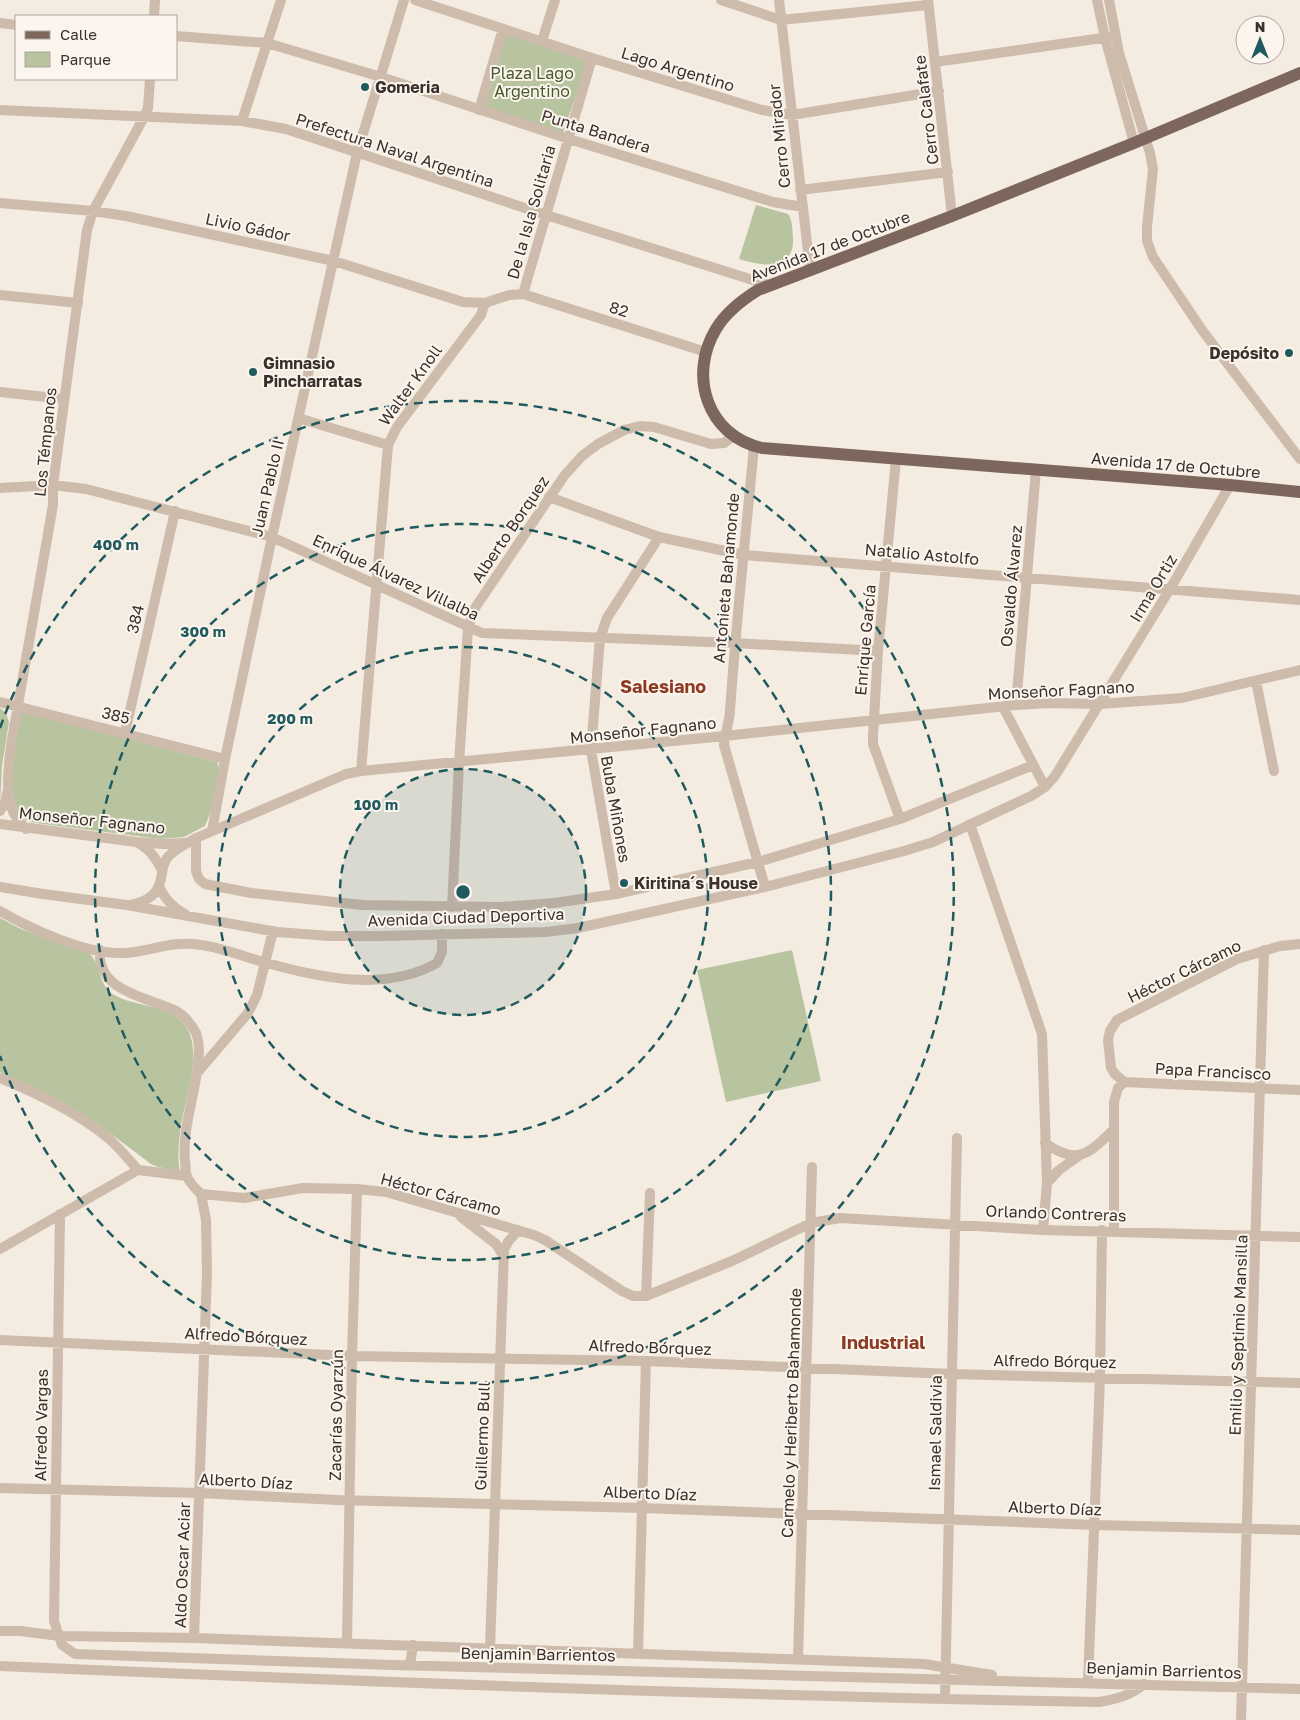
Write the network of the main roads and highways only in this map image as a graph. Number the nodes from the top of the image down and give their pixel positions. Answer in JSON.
{"nodes":[{"id":1,"x":1300,"y":74,"type":"edge"},
{"id":2,"x":1300,"y":492,"type":"edge"}],
"edges":[{"from":1,"to":2,"type":"main road","name":"Avenida 17 de Octubre"}]}
